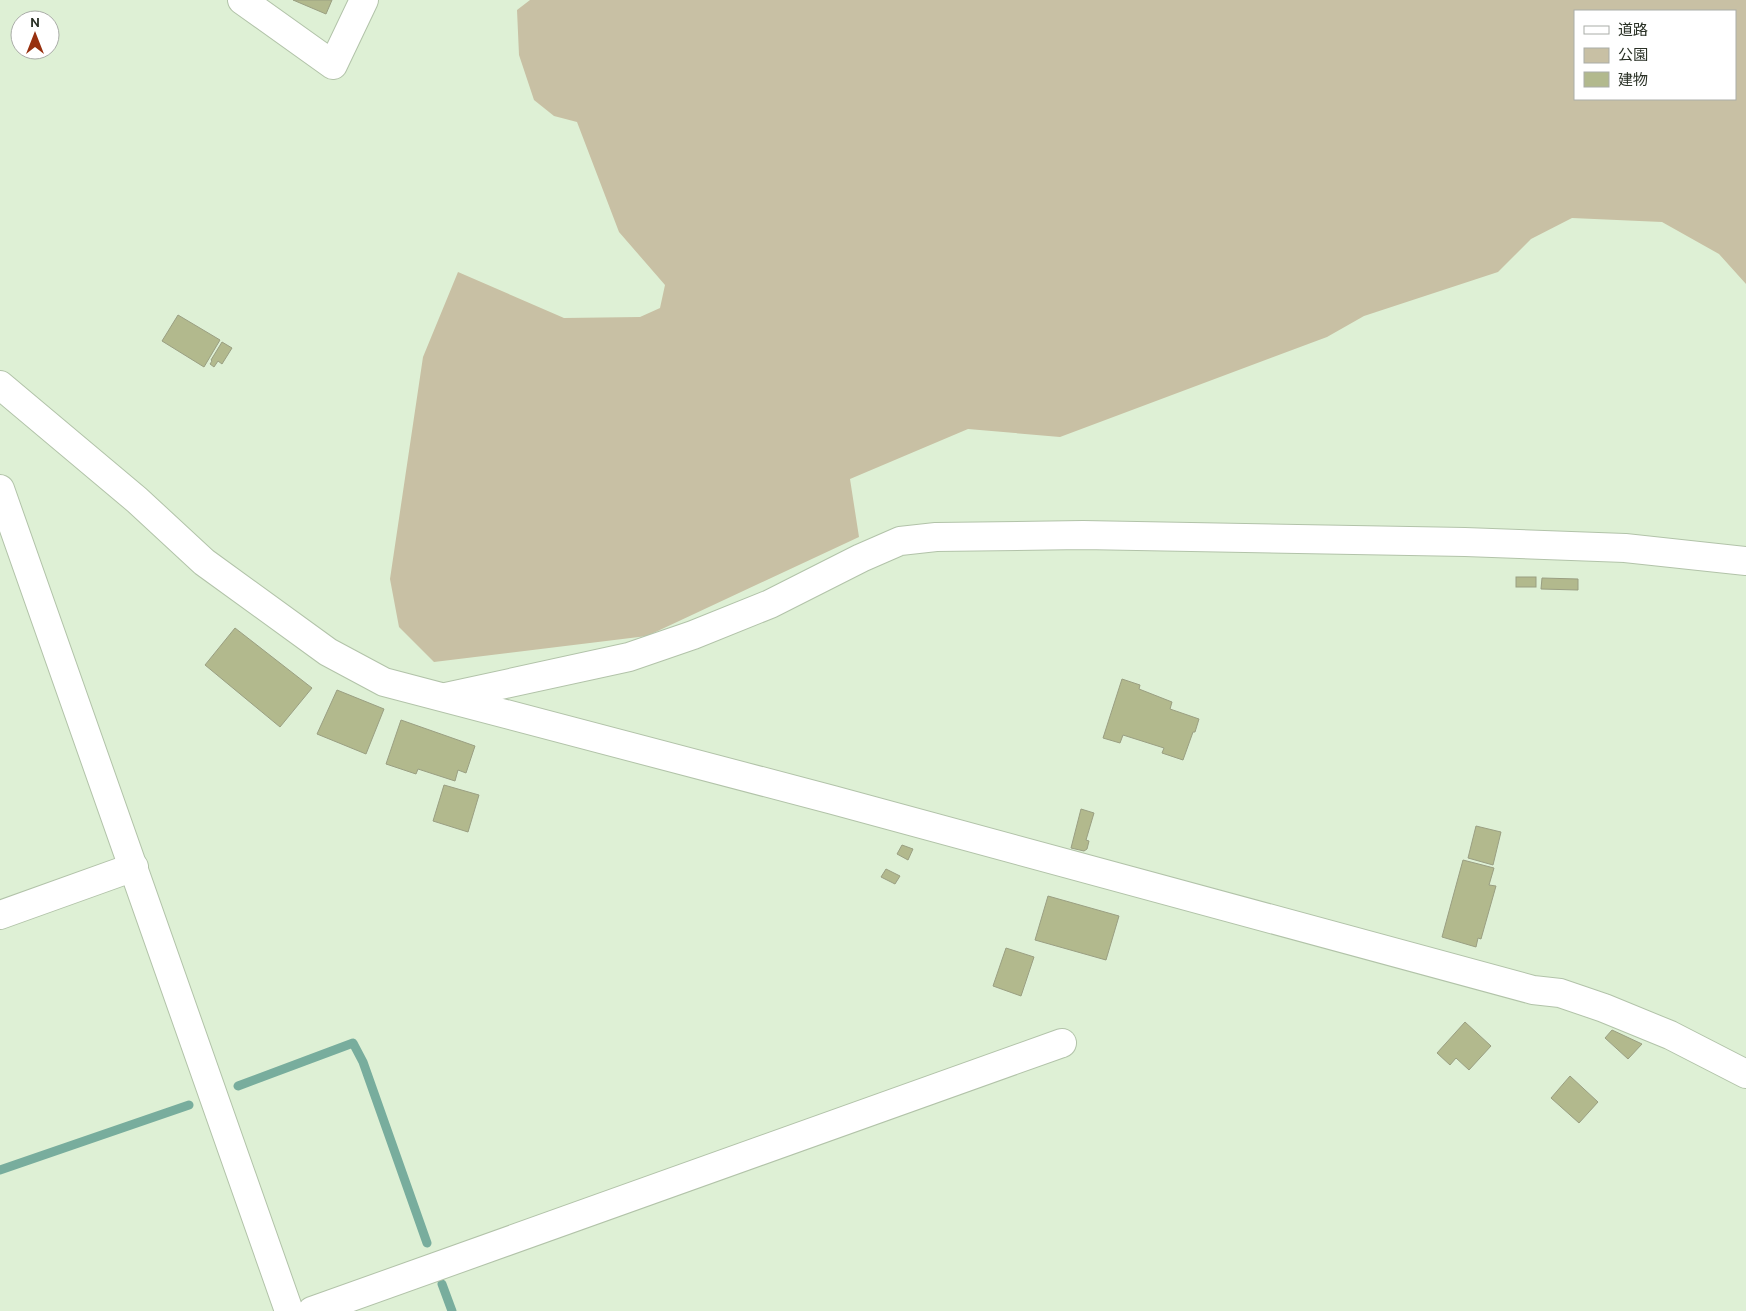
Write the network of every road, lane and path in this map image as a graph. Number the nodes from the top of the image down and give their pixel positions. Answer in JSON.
{"nodes":[{"id":1,"x":242,"y":0,"type":"edge"},
{"id":2,"x":364,"y":0,"type":"edge"},
{"id":3,"x":0,"y":385,"type":"edge"},
{"id":4,"x":0,"y":489,"type":"edge"},
{"id":5,"x":1746,"y":561,"type":"edge"},
{"id":6,"x":442,"y":698,"type":"junction"},
{"id":7,"x":134,"y":867,"type":"junction"},
{"id":8,"x":0,"y":916,"type":"edge"},
{"id":9,"x":1062,"y":1043,"type":"dead end"},
{"id":10,"x":1746,"y":1074,"type":"edge"},
{"id":11,"x":289,"y":1311,"type":"edge"},
{"id":12,"x":312,"y":1311,"type":"edge"}],
"edges":[{"from":1,"to":2,"type":"street"},
{"from":3,"to":6,"type":"street"},
{"from":4,"to":7,"type":"street"},
{"from":5,"to":6,"type":"street"},
{"from":6,"to":10,"type":"street"},
{"from":7,"to":8,"type":"street"},
{"from":7,"to":11,"type":"street"},
{"from":9,"to":12,"type":"street"}]}
